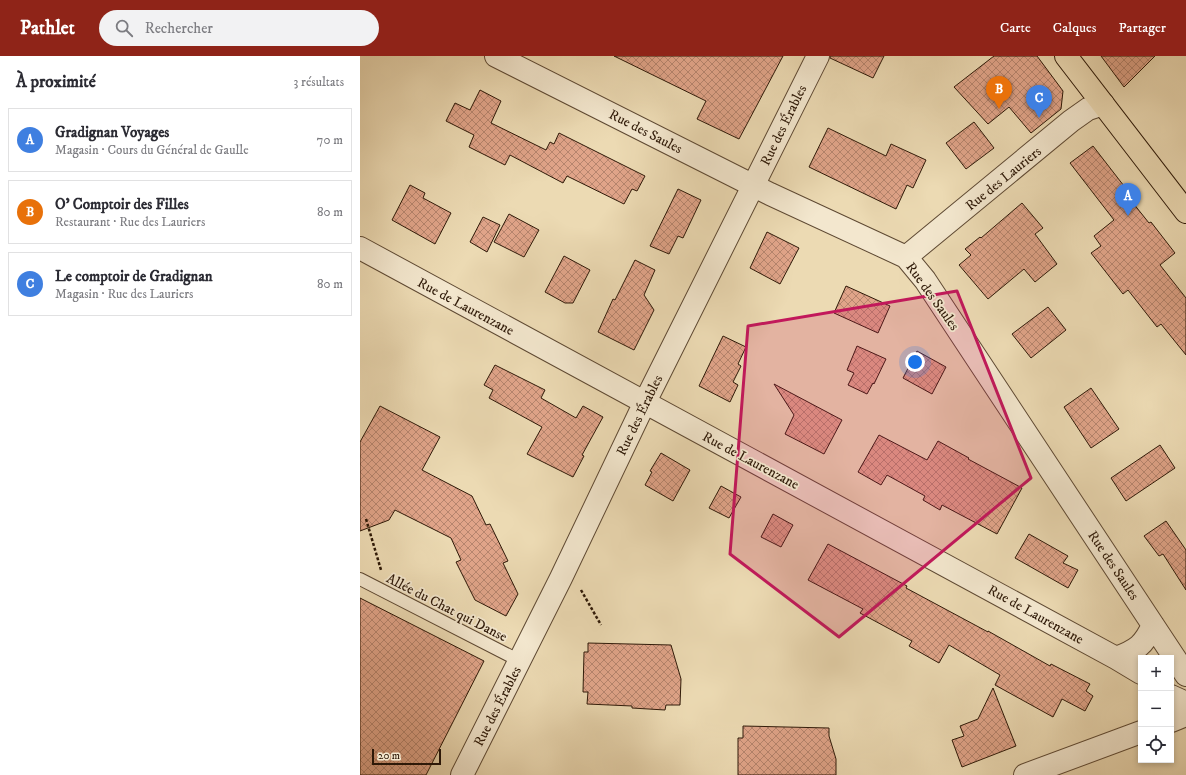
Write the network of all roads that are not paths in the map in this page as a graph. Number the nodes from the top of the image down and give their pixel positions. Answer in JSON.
{"nodes":[{"id":1,"x":496,"y":56,"type":"edge"},
{"id":2,"x":818,"y":56,"type":"edge"},
{"id":3,"x":1066,"y":56,"type":"edge"},
{"id":4,"x":1103,"y":104,"type":"junction"},
{"id":5,"x":754,"y":185,"type":"junction"},
{"id":6,"x":1186,"y":212,"type":"edge"},
{"id":7,"x":360,"y":248,"type":"edge"},
{"id":8,"x":906,"y":257,"type":"junction"},
{"id":9,"x":645,"y":402,"type":"junction"},
{"id":10,"x":360,"y":579,"type":"edge"},
{"id":11,"x":1153,"y":624,"type":"junction"},
{"id":12,"x":1116,"y":658,"type":"junction"},
{"id":13,"x":520,"y":661,"type":"junction"},
{"id":14,"x":1138,"y":671,"type":"edge"},
{"id":15,"x":1186,"y":675,"type":"edge"},
{"id":16,"x":1174,"y":697,"type":"edge"},
{"id":17,"x":1186,"y":703,"type":"edge"},
{"id":18,"x":1186,"y":715,"type":"edge"},
{"id":19,"x":1174,"y":720,"type":"edge"},
{"id":20,"x":1138,"y":733,"type":"edge"},
{"id":21,"x":462,"y":775,"type":"edge"},
{"id":22,"x":1025,"y":775,"type":"edge"}],
"edges":[{"from":1,"to":5,"type":"street","name":"Rue des Saules"},
{"from":2,"to":5,"type":"street","name":"Rue des Érables"},
{"from":3,"to":4,"type":"main road"},
{"from":4,"to":6,"type":"main road"},
{"from":4,"to":8,"type":"street","name":"Rue des Lauriers"},
{"from":5,"to":8,"type":"street","name":"Rue des Saules"},
{"from":5,"to":9,"type":"street","name":"Rue des Érables"},
{"from":7,"to":9,"type":"street","name":"Rue de Laurenzane"},
{"from":8,"to":11,"type":"street","name":"Rue des Saules"},
{"from":9,"to":12,"type":"street","name":"Rue de Laurenzane"},
{"from":9,"to":13,"type":"street","name":"Rue des Érables"},
{"from":10,"to":13,"type":"lane","name":"Allée du Chat qui Danse"},
{"from":11,"to":12,"type":"street"},
{"from":11,"to":15,"type":"street","name":"Rue des Saules"},
{"from":12,"to":14,"type":"street","name":"Rue de Laurenzane"},
{"from":13,"to":21,"type":"street","name":"Rue des Érables"},
{"from":16,"to":17,"type":"street"},
{"from":18,"to":19,"type":"street"},
{"from":20,"to":22,"type":"street"}]}
